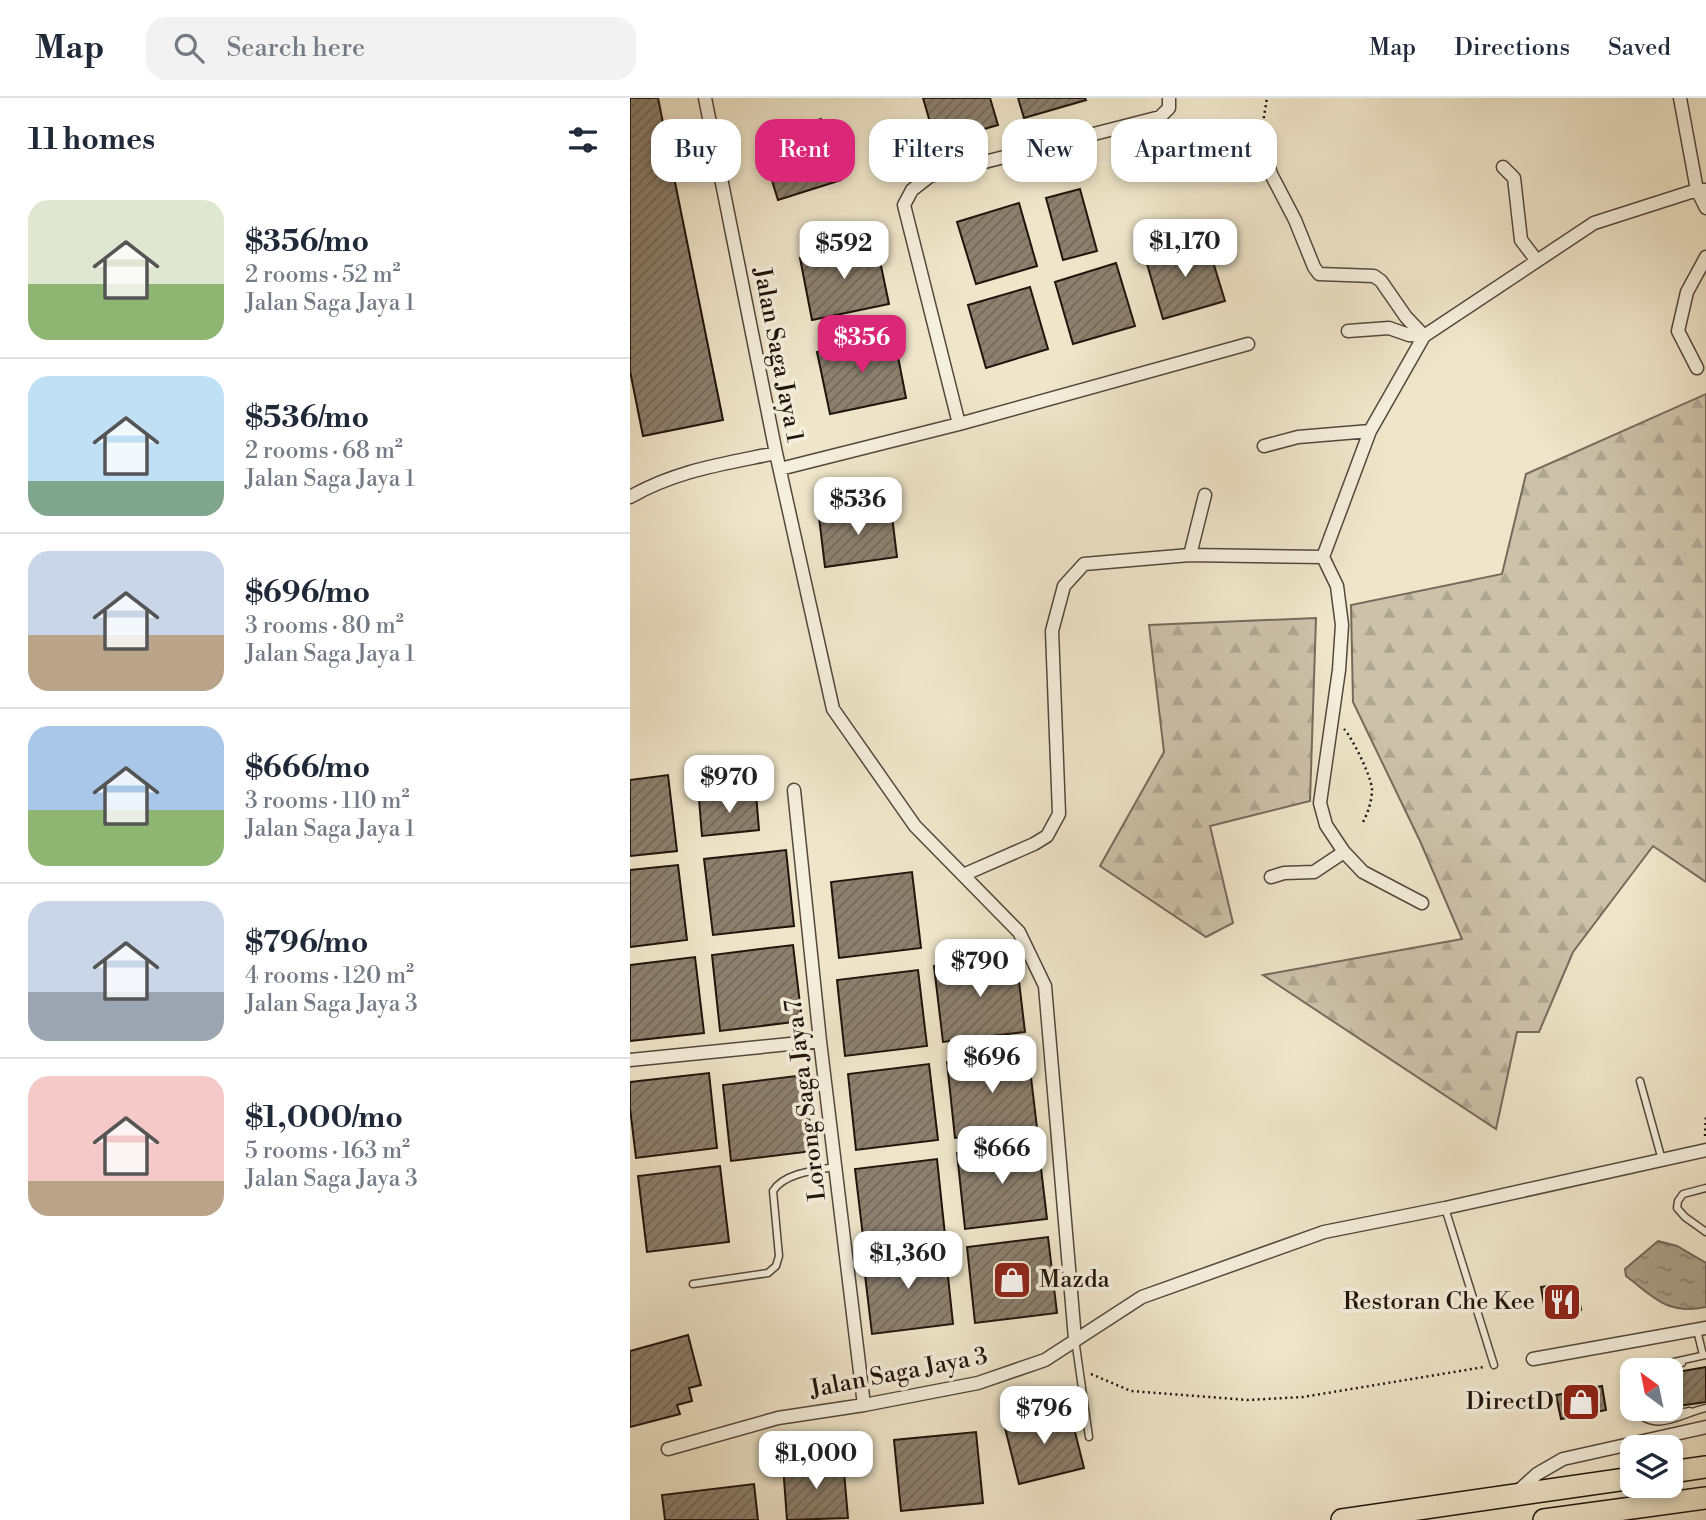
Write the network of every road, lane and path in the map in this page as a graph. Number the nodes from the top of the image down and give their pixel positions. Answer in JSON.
{"nodes":[{"id":1,"x":705,"y":98,"type":"edge"},
{"id":2,"x":1169,"y":98,"type":"edge"},
{"id":3,"x":1267,"y":98,"type":"edge"},
{"id":4,"x":1680,"y":98,"type":"edge"},
{"id":5,"x":1264,"y":119,"type":"edge"},
{"id":6,"x":1503,"y":167,"type":"dead end"},
{"id":7,"x":1275,"y":182,"type":"edge"},
{"id":8,"x":1701,"y":190,"type":"edge"},
{"id":9,"x":1706,"y":208,"type":"edge"},
{"id":10,"x":1706,"y":257,"type":"edge"},
{"id":11,"x":1537,"y":261,"type":"junction"},
{"id":12,"x":1349,"y":331,"type":"dead end"},
{"id":13,"x":1424,"y":336,"type":"junction"},
{"id":14,"x":1248,"y":344,"type":"dead end"},
{"id":15,"x":1697,"y":368,"type":"dead end"},
{"id":16,"x":960,"y":424,"type":"junction"},
{"id":17,"x":1370,"y":431,"type":"junction"},
{"id":18,"x":1264,"y":446,"type":"dead end"},
{"id":19,"x":776,"y":453,"type":"junction"},
{"id":20,"x":780,"y":469,"type":"junction"},
{"id":21,"x":1205,"y":495,"type":"dead end"},
{"id":22,"x":630,"y":497,"type":"edge"},
{"id":23,"x":1190,"y":555,"type":"junction"},
{"id":24,"x":1323,"y":557,"type":"junction"},
{"id":25,"x":1333,"y":716,"type":"junction"},
{"id":26,"x":794,"y":790,"type":"dead end"},
{"id":27,"x":1363,"y":822,"type":"dead end"},
{"id":28,"x":1344,"y":852,"type":"junction"},
{"id":29,"x":963,"y":874,"type":"junction"},
{"id":30,"x":1271,"y":877,"type":"dead end"},
{"id":31,"x":1422,"y":903,"type":"dead end"},
{"id":32,"x":820,"y":1041,"type":"junction"},
{"id":33,"x":630,"y":1060,"type":"edge"},
{"id":34,"x":1640,"y":1080,"type":"dead end"},
{"id":35,"x":1706,"y":1114,"type":"edge"},
{"id":36,"x":1705,"y":1150,"type":"edge"},
{"id":37,"x":1662,"y":1160,"type":"junction"},
{"id":38,"x":835,"y":1167,"type":"junction"},
{"id":39,"x":1706,"y":1188,"type":"edge"},
{"id":40,"x":1445,"y":1209,"type":"junction"},
{"id":41,"x":1706,"y":1231,"type":"edge"},
{"id":42,"x":693,"y":1284,"type":"dead end"},
{"id":43,"x":1701,"y":1329,"type":"edge"},
{"id":44,"x":1076,"y":1339,"type":"junction"},
{"id":45,"x":1705,"y":1355,"type":"edge"},
{"id":46,"x":1533,"y":1359,"type":"dead end"},
{"id":47,"x":1684,"y":1360,"type":"edge"},
{"id":48,"x":1684,"y":1362,"type":"edge"},
{"id":49,"x":1494,"y":1365,"type":"joint"},
{"id":50,"x":1080,"y":1369,"type":"junction"},
{"id":51,"x":864,"y":1405,"type":"junction"},
{"id":52,"x":1702,"y":1409,"type":"edge"},
{"id":53,"x":1684,"y":1412,"type":"edge"},
{"id":54,"x":1684,"y":1416,"type":"edge"},
{"id":55,"x":1706,"y":1427,"type":"edge"},
{"id":56,"x":1089,"y":1437,"type":"dead end"},
{"id":57,"x":668,"y":1449,"type":"dead end"},
{"id":58,"x":1706,"y":1467,"type":"edge"},
{"id":59,"x":1683,"y":1470,"type":"edge"},
{"id":60,"x":1620,"y":1480,"type":"edge"},
{"id":61,"x":1515,"y":1494,"type":"junction"},
{"id":62,"x":1706,"y":1498,"type":"edge"},
{"id":63,"x":1342,"y":1520,"type":"edge"},
{"id":64,"x":1544,"y":1520,"type":"edge"}],
"edges":[{"from":1,"to":19,"type":"street","name":"Jalan Saga Jaya 1"},
{"from":2,"to":16,"type":"street"},
{"from":3,"to":5,"type":"path"},
{"from":4,"to":8,"type":"street"},
{"from":6,"to":11,"type":"street"},
{"from":7,"to":13,"type":"street"},
{"from":8,"to":9,"type":"street"},
{"from":8,"to":11,"type":"street"},
{"from":10,"to":15,"type":"street"},
{"from":11,"to":13,"type":"street"},
{"from":12,"to":13,"type":"street"},
{"from":13,"to":17,"type":"street"},
{"from":14,"to":16,"type":"street"},
{"from":16,"to":20,"type":"street"},
{"from":17,"to":18,"type":"street"},
{"from":17,"to":24,"type":"street"},
{"from":19,"to":20,"type":"street","name":"Jalan Saga Jaya 1"},
{"from":19,"to":22,"type":"street"},
{"from":20,"to":29,"type":"street","name":"Jalan Saga Jaya 1"},
{"from":21,"to":23,"type":"street"},
{"from":23,"to":24,"type":"street"},
{"from":23,"to":29,"type":"street"},
{"from":24,"to":25,"type":"street"},
{"from":25,"to":27,"type":"path"},
{"from":25,"to":28,"type":"street"},
{"from":26,"to":32,"type":"street","name":"Lorong Saga Jaya 7"},
{"from":28,"to":30,"type":"street"},
{"from":28,"to":31,"type":"street"},
{"from":29,"to":44,"type":"street","name":"Jalan Saga Jaya 1"},
{"from":32,"to":33,"type":"street"},
{"from":32,"to":38,"type":"street","name":"Lorong Saga Jaya 7"},
{"from":34,"to":37,"type":"lane"},
{"from":35,"to":36,"type":"path"},
{"from":36,"to":37,"type":"street","name":"Jalan Saga Jaya 3"},
{"from":37,"to":40,"type":"street","name":"Jalan Saga Jaya 3"},
{"from":38,"to":42,"type":"lane"},
{"from":38,"to":51,"type":"street","name":"Lorong Saga Jaya 7"},
{"from":39,"to":41,"type":"lane"},
{"from":40,"to":44,"type":"street","name":"Jalan Saga Jaya 3"},
{"from":40,"to":49,"type":"lane"},
{"from":43,"to":45,"type":"lane"},
{"from":43,"to":46,"type":"street"},
{"from":44,"to":50,"type":"lane"},
{"from":44,"to":51,"type":"street","name":"Jalan Saga Jaya 3"},
{"from":45,"to":47,"type":"lane"},
{"from":45,"to":48,"type":"lane"},
{"from":49,"to":50,"type":"path"},
{"from":50,"to":56,"type":"lane"},
{"from":51,"to":57,"type":"street","name":"Jalan Saga Jaya 3"},
{"from":52,"to":53,"type":"lane"},
{"from":52,"to":54,"type":"lane"},
{"from":55,"to":61,"type":"street"},
{"from":58,"to":59,"type":"highway"},
{"from":60,"to":61,"type":"highway"},
{"from":61,"to":63,"type":"highway"},
{"from":62,"to":64,"type":"highway"}]}
